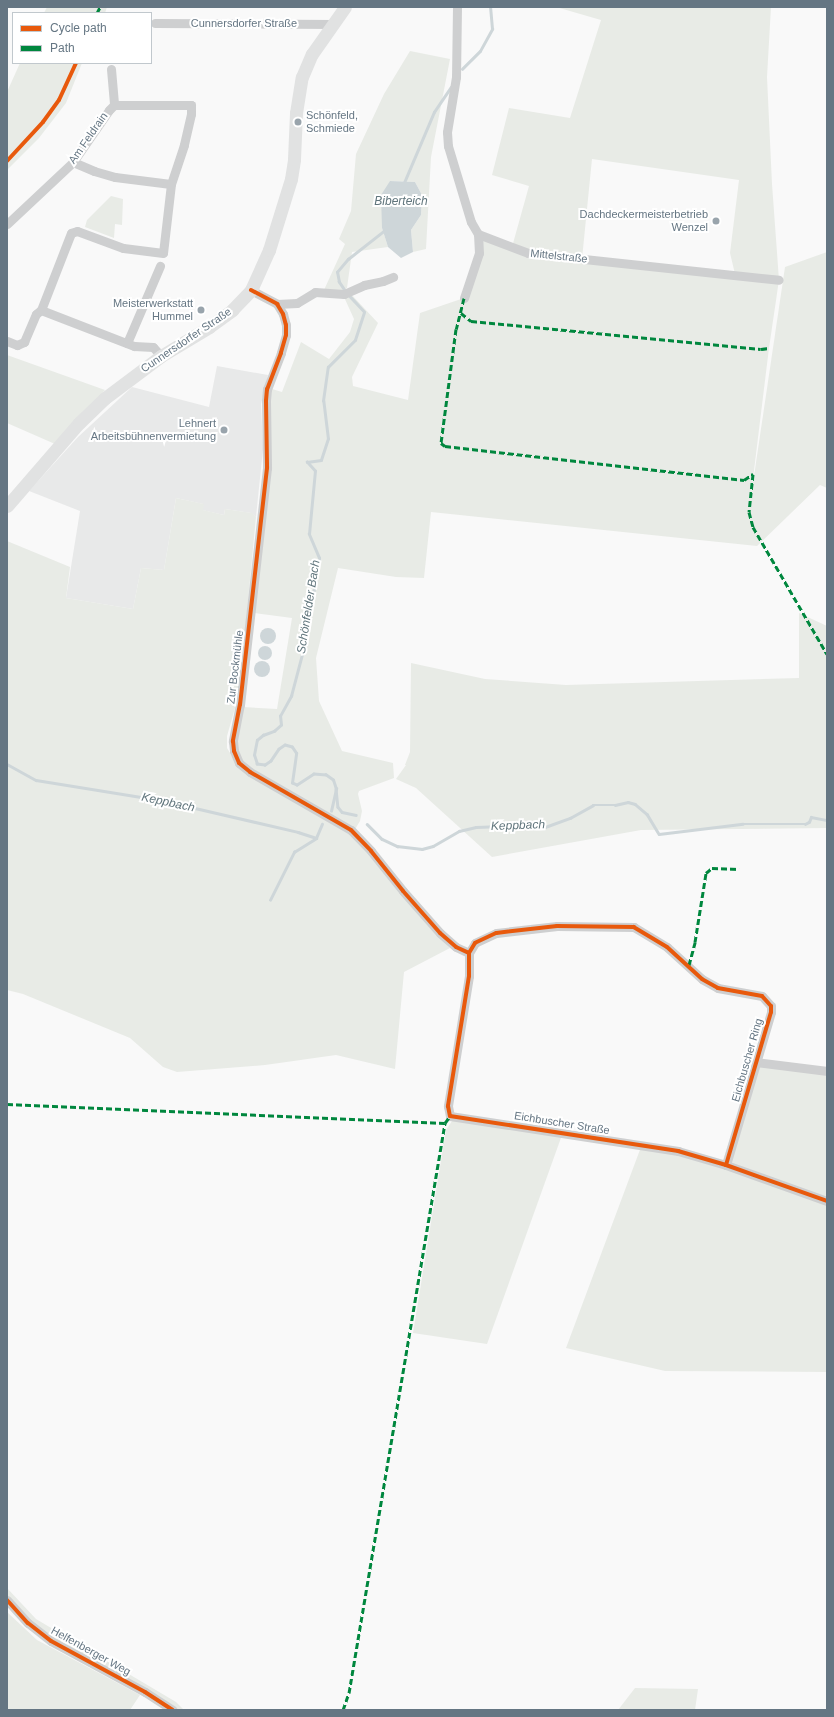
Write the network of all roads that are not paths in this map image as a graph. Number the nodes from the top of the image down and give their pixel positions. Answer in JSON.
{"nodes":[{"id":1,"x":345,"y":7,"type":"edge"},
{"id":2,"x":457,"y":7,"type":"edge"},
{"id":3,"x":155,"y":23,"type":"dead end"},
{"id":4,"x":333,"y":24,"type":"junction"},
{"id":5,"x":111,"y":69,"type":"dead end"},
{"id":6,"x":114,"y":105,"type":"junction"},
{"id":7,"x":73,"y":162,"type":"junction"},
{"id":8,"x":171,"y":184,"type":"junction"},
{"id":9,"x":7,"y":224,"type":"edge"},
{"id":10,"x":478,"y":234,"type":"junction"},
{"id":11,"x":160,"y":266,"type":"dead end"},
{"id":12,"x":393,"y":277,"type":"dead end"},
{"id":13,"x":779,"y":280,"type":"dead end"},
{"id":14,"x":252,"y":290,"type":"junction"},
{"id":15,"x":464,"y":298,"type":"dead end"},
{"id":16,"x":277,"y":304,"type":"junction"},
{"id":17,"x":41,"y":310,"type":"junction"},
{"id":18,"x":7,"y":341,"type":"edge"},
{"id":19,"x":127,"y":343,"type":"junction"},
{"id":20,"x":161,"y":356,"type":"junction"},
{"id":21,"x":7,"y":506,"type":"edge"},
{"id":22,"x":469,"y":954,"type":"junction"},
{"id":23,"x":756,"y":1062,"type":"junction"},
{"id":24,"x":827,"y":1071,"type":"edge"},
{"id":25,"x":726,"y":1165,"type":"junction"},
{"id":26,"x":827,"y":1201,"type":"edge"},
{"id":27,"x":7,"y":1600,"type":"edge"},
{"id":28,"x":173,"y":1710,"type":"edge"}],
"edges":[{"from":1,"to":4,"type":"street","name":"Cunnersdorfer Straße"},
{"from":2,"to":10,"type":"street"},
{"from":3,"to":4,"type":"street","name":"Cunnersdorfer Straße"},
{"from":4,"to":14,"type":"street","name":"Cunnersdorfer Straße"},
{"from":5,"to":6,"type":"street"},
{"from":6,"to":7,"type":"street","name":"Am Feldrain"},
{"from":6,"to":8,"type":"street","name":"Am Feldrain"},
{"from":7,"to":8,"type":"street"},
{"from":7,"to":9,"type":"street","name":"Am Feldrain"},
{"from":8,"to":17,"type":"street"},
{"from":10,"to":13,"type":"street","name":"Mittelstraße"},
{"from":10,"to":15,"type":"street"},
{"from":11,"to":19,"type":"street"},
{"from":12,"to":16,"type":"street"},
{"from":14,"to":16,"type":"street"},
{"from":14,"to":20,"type":"street","name":"Cunnersdorfer Straße"},
{"from":16,"to":22,"type":"street","name":"Zur Bockmühle"},
{"from":17,"to":18,"type":"street"},
{"from":17,"to":19,"type":"street"},
{"from":19,"to":20,"type":"street"},
{"from":20,"to":21,"type":"street","name":"Cunnersdorfer Straße"},
{"from":22,"to":23,"type":"street","name":"Eichbuscher Ring"},
{"from":22,"to":25,"type":"street","name":"Eichbuscher Straße"},
{"from":23,"to":24,"type":"street","name":"Eichbuscher Ring"},
{"from":23,"to":25,"type":"street","name":"Eichbuscher Ring"},
{"from":25,"to":26,"type":"street","name":"Eichbuscher Straße"},
{"from":27,"to":28,"type":"street","name":"Helfenberger Weg"}]}
